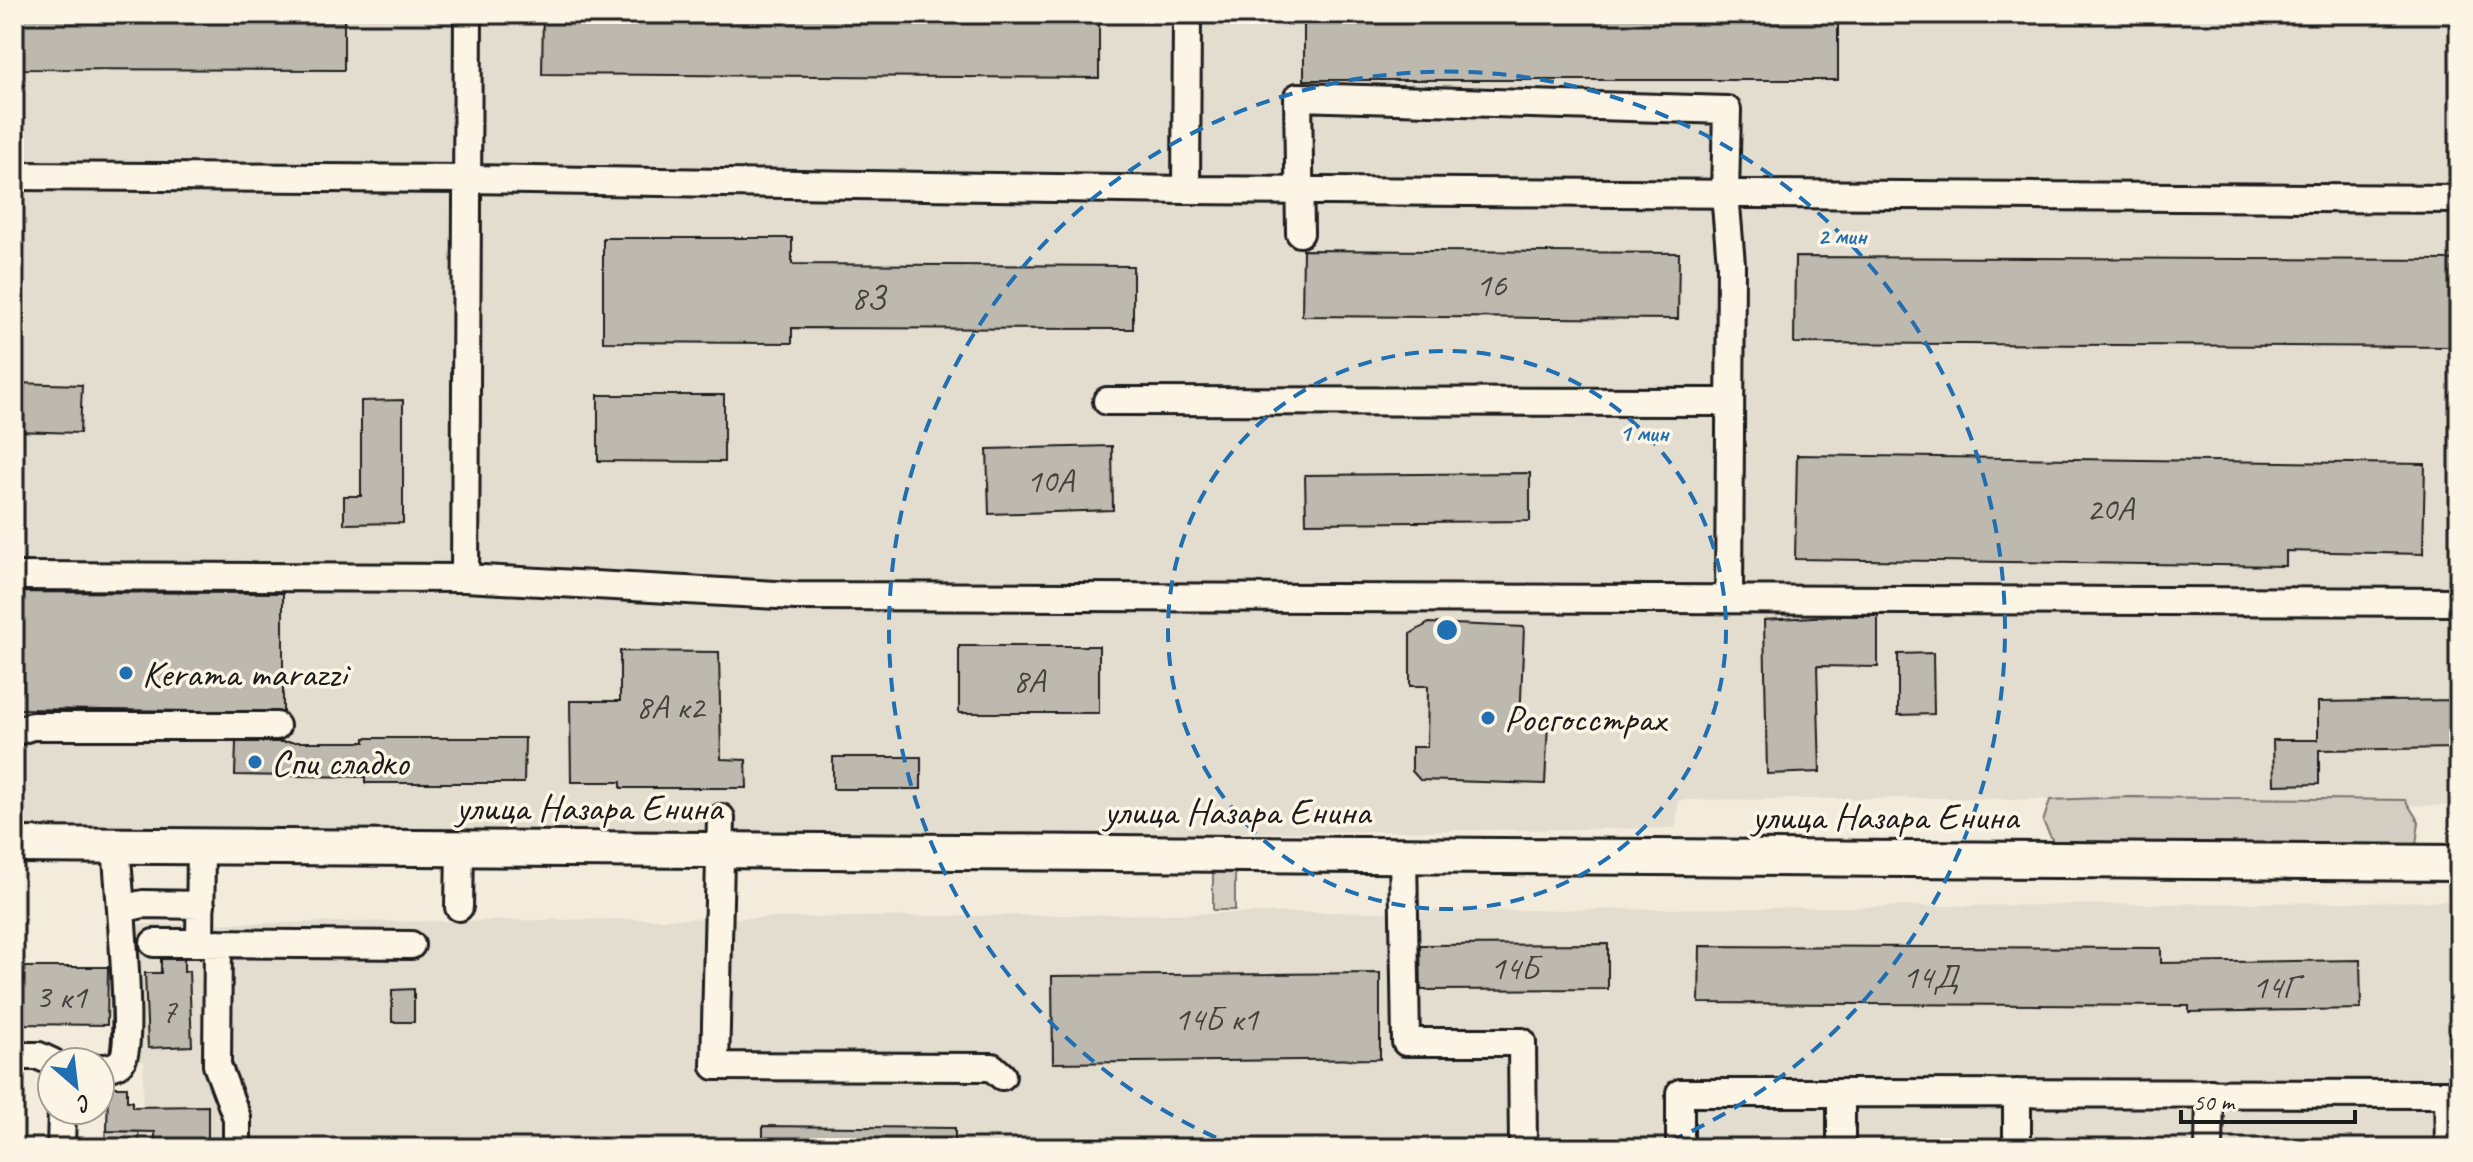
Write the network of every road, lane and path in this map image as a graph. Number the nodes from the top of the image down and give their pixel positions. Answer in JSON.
{"nodes":[{"id":1,"x":468,"y":14,"type":"edge"},
{"id":2,"x":1187,"y":14,"type":"edge"},
{"id":3,"x":14,"y":176,"type":"edge"},
{"id":4,"x":467,"y":179,"type":"junction"},
{"id":5,"x":1186,"y":190,"type":"junction"},
{"id":6,"x":1300,"y":191,"type":"junction"},
{"id":7,"x":1725,"y":194,"type":"junction"},
{"id":8,"x":2459,"y":199,"type":"edge"},
{"id":9,"x":1300,"y":233,"type":"dead end"},
{"id":10,"x":1107,"y":401,"type":"dead end"},
{"id":11,"x":1730,"y":402,"type":"junction"},
{"id":12,"x":14,"y":576,"type":"edge"},
{"id":13,"x":465,"y":578,"type":"junction"},
{"id":14,"x":1729,"y":599,"type":"junction"},
{"id":15,"x":2459,"y":602,"type":"edge"},
{"id":16,"x":276,"y":726,"type":"dead end"},
{"id":17,"x":14,"y":732,"type":"edge"},
{"id":18,"x":721,"y":834,"type":"junction"},
{"id":19,"x":14,"y":845,"type":"edge"},
{"id":20,"x":116,"y":845,"type":"junction"},
{"id":21,"x":201,"y":846,"type":"junction"},
{"id":22,"x":460,"y":848,"type":"junction"},
{"id":23,"x":1403,"y":854,"type":"junction"},
{"id":24,"x":2459,"y":863,"type":"edge"},
{"id":25,"x":201,"y":905,"type":"junction"},
{"id":26,"x":459,"y":907,"type":"dead end"},
{"id":27,"x":121,"y":909,"type":"junction"},
{"id":28,"x":154,"y":943,"type":"dead end"},
{"id":29,"x":209,"y":943,"type":"junction"},
{"id":30,"x":411,"y":945,"type":"dead end"},
{"id":31,"x":14,"y":1056,"type":"edge"},
{"id":32,"x":36,"y":1056,"type":"edge"},
{"id":33,"x":116,"y":1064,"type":"edge"},
{"id":34,"x":1002,"y":1076,"type":"dead end"},
{"id":35,"x":1841,"y":1093,"type":"junction"},
{"id":36,"x":2017,"y":1093,"type":"junction"},
{"id":37,"x":2210,"y":1093,"type":"junction"},
{"id":38,"x":62,"y":1126,"type":"edge"},
{"id":39,"x":61,"y":1148,"type":"edge"},
{"id":40,"x":237,"y":1148,"type":"edge"},
{"id":41,"x":1523,"y":1148,"type":"edge"},
{"id":42,"x":1680,"y":1148,"type":"edge"},
{"id":43,"x":1841,"y":1148,"type":"edge"},
{"id":44,"x":2017,"y":1148,"type":"edge"},
{"id":45,"x":2209,"y":1148,"type":"edge"},
{"id":46,"x":2449,"y":1148,"type":"edge"}],
"edges":[{"from":1,"to":4,"type":"street"},
{"from":2,"to":5,"type":"street"},
{"from":3,"to":4,"type":"street"},
{"from":4,"to":5,"type":"street"},
{"from":4,"to":13,"type":"street"},
{"from":5,"to":6,"type":"street"},
{"from":6,"to":7,"type":"street"},
{"from":6,"to":7,"type":"street"},
{"from":6,"to":9,"type":"street"},
{"from":7,"to":8,"type":"street"},
{"from":7,"to":11,"type":"street"},
{"from":10,"to":11,"type":"street"},
{"from":11,"to":14,"type":"street"},
{"from":12,"to":13,"type":"street"},
{"from":13,"to":14,"type":"street"},
{"from":14,"to":15,"type":"street"},
{"from":16,"to":17,"type":"street"},
{"from":18,"to":22,"type":"main road","name":"улица Назара Енина"},
{"from":18,"to":23,"type":"main road","name":"улица Назара Енина"},
{"from":18,"to":34,"type":"street"},
{"from":19,"to":20,"type":"main road","name":"улица Назара Енина"},
{"from":20,"to":21,"type":"main road","name":"улица Назара Енина"},
{"from":20,"to":27,"type":"street"},
{"from":21,"to":22,"type":"main road","name":"улица Назара Енина"},
{"from":21,"to":25,"type":"street"},
{"from":22,"to":26,"type":"street"},
{"from":23,"to":24,"type":"main road","name":"улица Назара Енина"},
{"from":23,"to":41,"type":"street"},
{"from":25,"to":27,"type":"street"},
{"from":25,"to":29,"type":"street"},
{"from":27,"to":33,"type":"street"},
{"from":28,"to":29,"type":"street"},
{"from":29,"to":30,"type":"street"},
{"from":29,"to":40,"type":"street"},
{"from":31,"to":32,"type":"street"},
{"from":35,"to":36,"type":"street"},
{"from":35,"to":42,"type":"street"},
{"from":35,"to":43,"type":"street"},
{"from":36,"to":37,"type":"street"},
{"from":36,"to":44,"type":"street"},
{"from":37,"to":45,"type":"street"},
{"from":37,"to":46,"type":"street"},
{"from":38,"to":39,"type":"street"}]}
